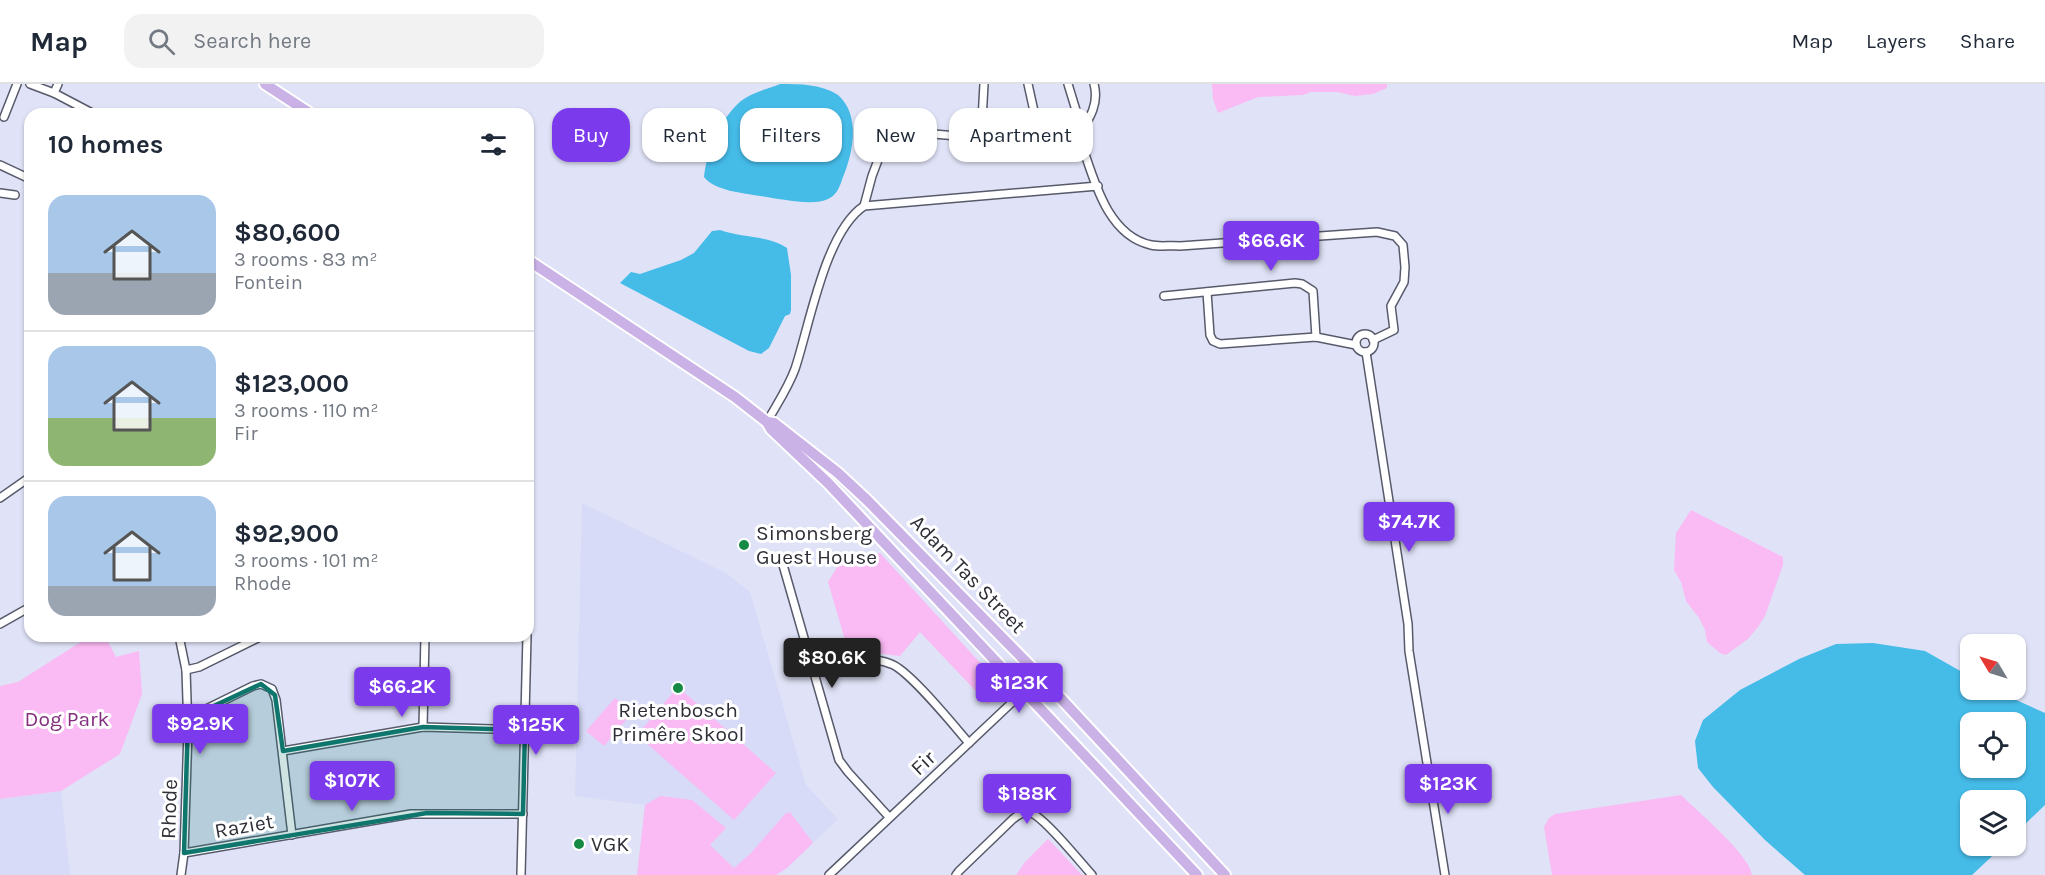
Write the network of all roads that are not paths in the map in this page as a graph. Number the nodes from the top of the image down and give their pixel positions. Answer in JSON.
{"nodes":[{"id":1,"x":17,"y":84,"type":"edge"},
{"id":2,"x":30,"y":84,"type":"edge"},
{"id":3,"x":58,"y":84,"type":"edge"},
{"id":4,"x":266,"y":84,"type":"edge"},
{"id":5,"x":984,"y":84,"type":"edge"},
{"id":6,"x":1028,"y":84,"type":"edge"},
{"id":7,"x":1068,"y":84,"type":"edge"},
{"id":8,"x":1094,"y":84,"type":"edge"},
{"id":9,"x":54,"y":93,"type":"junction"},
{"id":10,"x":83,"y":108,"type":"edge"},
{"id":11,"x":302,"y":108,"type":"edge"},
{"id":12,"x":983,"y":108,"type":"edge"},
{"id":13,"x":1033,"y":108,"type":"edge"},
{"id":14,"x":1075,"y":108,"type":"edge"},
{"id":15,"x":1093,"y":110,"type":"edge"},
{"id":16,"x":4,"y":117,"type":"dead end"},
{"id":17,"x":949,"y":135,"type":"edge"},
{"id":18,"x":1089,"y":162,"type":"edge"},
{"id":19,"x":0,"y":165,"type":"edge"},
{"id":20,"x":24,"y":176,"type":"edge"},
{"id":21,"x":1098,"y":186,"type":"junction"},
{"id":22,"x":0,"y":193,"type":"edge"},
{"id":23,"x":15,"y":195,"type":"dead end"},
{"id":24,"x":864,"y":206,"type":"junction"},
{"id":25,"x":534,"y":264,"type":"edge"},
{"id":26,"x":1207,"y":292,"type":"junction"},
{"id":27,"x":1164,"y":296,"type":"dead end"},
{"id":28,"x":1316,"y":337,"type":"junction"},
{"id":29,"x":1373,"y":340,"type":"junction"},
{"id":30,"x":1356,"y":345,"type":"junction"},
{"id":31,"x":1366,"y":352,"type":"junction"},
{"id":32,"x":767,"y":422,"type":"junction"},
{"id":33,"x":24,"y":481,"type":"edge"},
{"id":34,"x":0,"y":498,"type":"edge"},
{"id":35,"x":781,"y":558,"type":"dead end"},
{"id":36,"x":24,"y":610,"type":"edge"},
{"id":37,"x":0,"y":624,"type":"edge"},
{"id":38,"x":180,"y":642,"type":"edge"},
{"id":39,"x":250,"y":642,"type":"edge"},
{"id":40,"x":425,"y":642,"type":"edge"},
{"id":41,"x":527,"y":642,"type":"edge"},
{"id":42,"x":813,"y":668,"type":"junction"},
{"id":43,"x":186,"y":670,"type":"junction"},
{"id":44,"x":1040,"y":676,"type":"junction"},
{"id":45,"x":1024,"y":692,"type":"junction"},
{"id":46,"x":188,"y":718,"type":"junction"},
{"id":47,"x":423,"y":728,"type":"junction"},
{"id":48,"x":525,"y":730,"type":"junction"},
{"id":49,"x":969,"y":743,"type":"junction"},
{"id":50,"x":282,"y":750,"type":"junction"},
{"id":51,"x":523,"y":814,"type":"junction"},
{"id":52,"x":889,"y":817,"type":"junction"},
{"id":53,"x":292,"y":834,"type":"junction"},
{"id":54,"x":184,"y":853,"type":"junction"},
{"id":55,"x":181,"y":875,"type":"edge"},
{"id":56,"x":521,"y":875,"type":"edge"},
{"id":57,"x":829,"y":875,"type":"edge"},
{"id":58,"x":956,"y":875,"type":"edge"},
{"id":59,"x":1092,"y":875,"type":"edge"},
{"id":60,"x":1197,"y":875,"type":"edge"},
{"id":61,"x":1225,"y":875,"type":"edge"},
{"id":62,"x":1445,"y":875,"type":"edge"}],
"edges":[{"from":1,"to":16,"type":"street"},
{"from":2,"to":9,"type":"street"},
{"from":3,"to":9,"type":"street"},
{"from":4,"to":11,"type":"main road"},
{"from":5,"to":12,"type":"street"},
{"from":6,"to":13,"type":"street"},
{"from":7,"to":14,"type":"street"},
{"from":8,"to":15,"type":"street"},
{"from":9,"to":10,"type":"street"},
{"from":17,"to":24,"type":"street"},
{"from":18,"to":21,"type":"street"},
{"from":19,"to":20,"type":"street"},
{"from":21,"to":24,"type":"street"},
{"from":21,"to":29,"type":"street"},
{"from":22,"to":23,"type":"street"},
{"from":24,"to":32,"type":"street"},
{"from":25,"to":32,"type":"main road","name":"Adam Tas Street"},
{"from":26,"to":27,"type":"street"},
{"from":26,"to":28,"type":"street"},
{"from":26,"to":28,"type":"street"},
{"from":28,"to":30,"type":"street"},
{"from":29,"to":30,"type":"street"},
{"from":29,"to":31,"type":"street"},
{"from":30,"to":31,"type":"street"},
{"from":31,"to":62,"type":"street"},
{"from":32,"to":44,"type":"main road","name":"Adam Tas Street"},
{"from":32,"to":45,"type":"main road","name":"Adam Tas Street"},
{"from":33,"to":34,"type":"street"},
{"from":35,"to":42,"type":"street"},
{"from":36,"to":37,"type":"street"},
{"from":38,"to":43,"type":"street","name":"Rhode"},
{"from":39,"to":43,"type":"street"},
{"from":40,"to":47,"type":"street"},
{"from":41,"to":48,"type":"street"},
{"from":42,"to":49,"type":"street"},
{"from":42,"to":52,"type":"street"},
{"from":43,"to":46,"type":"street","name":"Rhode"},
{"from":44,"to":45,"type":"street","name":"Fir"},
{"from":44,"to":61,"type":"main road","name":"Adam Tas Street"},
{"from":45,"to":49,"type":"street","name":"Fir"},
{"from":45,"to":60,"type":"main road","name":"Adam Tas Street"},
{"from":46,"to":50,"type":"street"},
{"from":46,"to":54,"type":"street","name":"Rhode"},
{"from":47,"to":48,"type":"street"},
{"from":47,"to":50,"type":"street"},
{"from":48,"to":51,"type":"street"},
{"from":49,"to":52,"type":"street","name":"Fir"},
{"from":50,"to":53,"type":"street"},
{"from":51,"to":53,"type":"street","name":"Raziet"},
{"from":51,"to":56,"type":"street"},
{"from":52,"to":57,"type":"street","name":"Fir"},
{"from":53,"to":54,"type":"street","name":"Raziet"},
{"from":54,"to":55,"type":"street","name":"Rhode"},
{"from":58,"to":59,"type":"street"}]}
